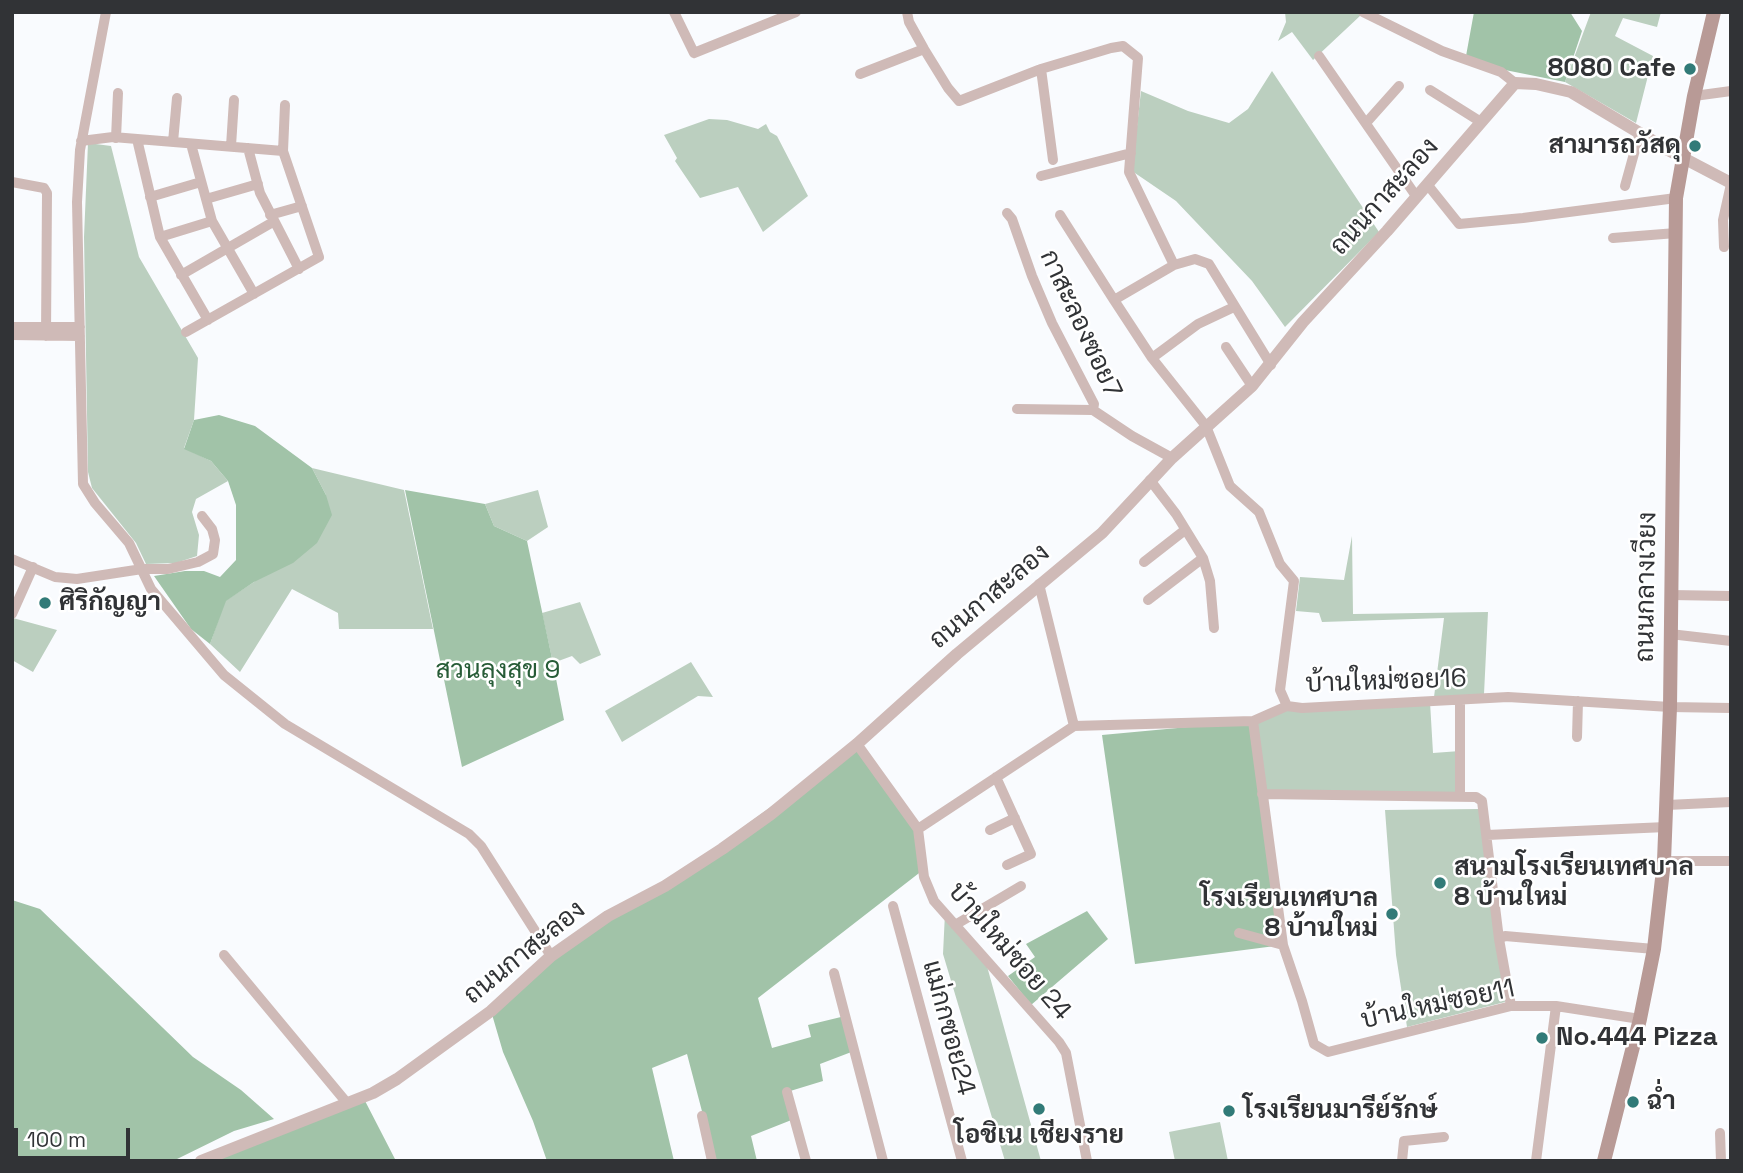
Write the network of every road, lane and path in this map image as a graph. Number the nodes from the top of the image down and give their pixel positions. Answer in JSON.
{"nodes":[{"id":1,"x":106,"y":12,"type":"edge"},
{"id":2,"x":674,"y":12,"type":"edge"},
{"id":3,"x":796,"y":12,"type":"edge"},
{"id":4,"x":907,"y":12,"type":"edge"},
{"id":5,"x":1363,"y":12,"type":"edge"},
{"id":6,"x":1714,"y":12,"type":"edge"},
{"id":7,"x":924,"y":49,"type":"junction"},
{"id":8,"x":1320,"y":56,"type":"dead end"},
{"id":9,"x":1041,"y":69,"type":"junction"},
{"id":10,"x":860,"y":74,"type":"dead end"},
{"id":11,"x":1516,"y":83,"type":"junction"},
{"id":12,"x":1399,"y":86,"type":"dead end"},
{"id":13,"x":1430,"y":90,"type":"dead end"},
{"id":14,"x":1731,"y":91,"type":"edge"},
{"id":15,"x":118,"y":93,"type":"dead end"},
{"id":16,"x":1694,"y":96,"type":"junction"},
{"id":17,"x":177,"y":98,"type":"dead end"},
{"id":18,"x":234,"y":100,"type":"dead end"},
{"id":19,"x":285,"y":105,"type":"dead end"},
{"id":20,"x":1481,"y":122,"type":"junction"},
{"id":21,"x":1366,"y":123,"type":"junction"},
{"id":22,"x":1640,"y":132,"type":"junction"},
{"id":23,"x":116,"y":138,"type":"junction"},
{"id":24,"x":137,"y":139,"type":"junction"},
{"id":25,"x":82,"y":141,"type":"junction"},
{"id":26,"x":173,"y":142,"type":"junction"},
{"id":27,"x":191,"y":144,"type":"junction"},
{"id":28,"x":231,"y":146,"type":"junction"},
{"id":29,"x":248,"y":148,"type":"junction"},
{"id":30,"x":283,"y":151,"type":"junction"},
{"id":31,"x":1130,"y":153,"type":"junction"},
{"id":32,"x":1682,"y":158,"type":"junction"},
{"id":33,"x":1053,"y":160,"type":"dead end"},
{"id":34,"x":1041,"y":176,"type":"dead end"},
{"id":35,"x":12,"y":182,"type":"edge"},
{"id":36,"x":201,"y":182,"type":"junction"},
{"id":37,"x":1731,"y":183,"type":"edge"},
{"id":38,"x":258,"y":184,"type":"junction"},
{"id":39,"x":1427,"y":184,"type":"junction"},
{"id":40,"x":1625,"y":187,"type":"dead end"},
{"id":41,"x":1416,"y":196,"type":"junction"},
{"id":42,"x":150,"y":197,"type":"junction"},
{"id":43,"x":1676,"y":198,"type":"junction"},
{"id":44,"x":206,"y":199,"type":"junction"},
{"id":45,"x":302,"y":206,"type":"junction"},
{"id":46,"x":1007,"y":213,"type":"dead end"},
{"id":47,"x":1060,"y":215,"type":"dead end"},
{"id":48,"x":272,"y":219,"type":"junction"},
{"id":49,"x":212,"y":220,"type":"junction"},
{"id":50,"x":1676,"y":233,"type":"junction"},
{"id":51,"x":160,"y":237,"type":"junction"},
{"id":52,"x":1614,"y":238,"type":"dead end"},
{"id":53,"x":1724,"y":247,"type":"dead end"},
{"id":54,"x":228,"y":249,"type":"junction"},
{"id":55,"x":1174,"y":265,"type":"junction"},
{"id":56,"x":299,"y":269,"type":"junction"},
{"id":57,"x":181,"y":275,"type":"junction"},
{"id":58,"x":254,"y":294,"type":"junction"},
{"id":59,"x":1114,"y":300,"type":"junction"},
{"id":60,"x":1234,"y":307,"type":"junction"},
{"id":61,"x":208,"y":320,"type":"junction"},
{"id":62,"x":12,"y":327,"type":"edge"},
{"id":63,"x":46,"y":332,"type":"junction"},
{"id":64,"x":80,"y":332,"type":"junction"},
{"id":65,"x":186,"y":332,"type":"dead end"},
{"id":66,"x":12,"y":335,"type":"edge"},
{"id":67,"x":1226,"y":346,"type":"dead end"},
{"id":68,"x":1152,"y":358,"type":"junction"},
{"id":69,"x":1271,"y":365,"type":"junction"},
{"id":70,"x":1252,"y":386,"type":"junction"},
{"id":71,"x":1017,"y":409,"type":"dead end"},
{"id":72,"x":1093,"y":410,"type":"junction"},
{"id":73,"x":1206,"y":426,"type":"junction"},
{"id":74,"x":1172,"y":458,"type":"junction"},
{"id":75,"x":1150,"y":480,"type":"junction"},
{"id":76,"x":202,"y":516,"type":"dead end"},
{"id":77,"x":1185,"y":530,"type":"junction"},
{"id":78,"x":1203,"y":558,"type":"junction"},
{"id":79,"x":12,"y":559,"type":"edge"},
{"id":80,"x":1144,"y":562,"type":"dead end"},
{"id":81,"x":33,"y":567,"type":"junction"},
{"id":82,"x":142,"y":569,"type":"junction"},
{"id":83,"x":1039,"y":584,"type":"junction"},
{"id":84,"x":1671,"y":595,"type":"junction"},
{"id":85,"x":1731,"y":596,"type":"edge"},
{"id":86,"x":1148,"y":600,"type":"dead end"},
{"id":87,"x":12,"y":614,"type":"edge"},
{"id":88,"x":1214,"y":628,"type":"dead end"},
{"id":89,"x":1671,"y":634,"type":"junction"},
{"id":90,"x":1731,"y":640,"type":"edge"},
{"id":91,"x":1460,"y":701,"type":"junction"},
{"id":92,"x":1578,"y":701,"type":"junction"},
{"id":93,"x":1287,"y":706,"type":"junction"},
{"id":94,"x":1670,"y":707,"type":"junction"},
{"id":95,"x":1731,"y":708,"type":"edge"},
{"id":96,"x":1253,"y":721,"type":"junction"},
{"id":97,"x":1074,"y":726,"type":"junction"},
{"id":98,"x":1577,"y":737,"type":"dead end"},
{"id":99,"x":857,"y":744,"type":"junction"},
{"id":100,"x":996,"y":777,"type":"junction"},
{"id":101,"x":1262,"y":794,"type":"junction"},
{"id":102,"x":1460,"y":797,"type":"junction"},
{"id":103,"x":1731,"y":802,"type":"edge"},
{"id":104,"x":1667,"y":805,"type":"junction"},
{"id":105,"x":1015,"y":818,"type":"junction"},
{"id":106,"x":1666,"y":827,"type":"junction"},
{"id":107,"x":918,"y":829,"type":"junction"},
{"id":108,"x":990,"y":830,"type":"dead end"},
{"id":109,"x":1487,"y":835,"type":"junction"},
{"id":110,"x":1664,"y":860,"type":"junction"},
{"id":111,"x":1731,"y":861,"type":"edge"},
{"id":112,"x":1007,"y":865,"type":"dead end"},
{"id":113,"x":1021,"y":887,"type":"dead end"},
{"id":114,"x":893,"y":906,"type":"dead end"},
{"id":115,"x":955,"y":925,"type":"junction"},
{"id":116,"x":1238,"y":933,"type":"dead end"},
{"id":117,"x":1499,"y":939,"type":"junction"},
{"id":118,"x":1283,"y":945,"type":"junction"},
{"id":119,"x":1654,"y":949,"type":"junction"},
{"id":120,"x":224,"y":956,"type":"dead end"},
{"id":121,"x":551,"y":956,"type":"junction"},
{"id":122,"x":834,"y":973,"type":"dead end"},
{"id":123,"x":1511,"y":1006,"type":"junction"},
{"id":124,"x":1556,"y":1006,"type":"junction"},
{"id":125,"x":1640,"y":1019,"type":"junction"},
{"id":126,"x":786,"y":1092,"type":"dead end"},
{"id":127,"x":347,"y":1103,"type":"junction"},
{"id":128,"x":702,"y":1116,"type":"dead end"},
{"id":129,"x":1720,"y":1133,"type":"dead end"},
{"id":130,"x":1444,"y":1137,"type":"dead end"},
{"id":131,"x":201,"y":1161,"type":"edge"},
{"id":132,"x":712,"y":1161,"type":"edge"},
{"id":133,"x":806,"y":1161,"type":"edge"},
{"id":134,"x":883,"y":1161,"type":"edge"},
{"id":135,"x":962,"y":1161,"type":"edge"},
{"id":136,"x":1087,"y":1161,"type":"edge"},
{"id":137,"x":1402,"y":1161,"type":"edge"},
{"id":138,"x":1536,"y":1161,"type":"edge"},
{"id":139,"x":1604,"y":1161,"type":"edge"},
{"id":140,"x":1721,"y":1161,"type":"edge"}],
"edges":[{"from":1,"to":25,"type":"street"},
{"from":2,"to":3,"type":"street"},
{"from":4,"to":7,"type":"street"},
{"from":5,"to":11,"type":"street"},
{"from":6,"to":16,"type":"main road","name":"ถนนกลางเวียง"},
{"from":7,"to":9,"type":"street"},
{"from":7,"to":10,"type":"street"},
{"from":8,"to":21,"type":"street"},
{"from":9,"to":31,"type":"street"},
{"from":9,"to":33,"type":"street"},
{"from":11,"to":20,"type":"street","name":"ถนนกาสะลอง"},
{"from":11,"to":22,"type":"street"},
{"from":12,"to":21,"type":"street"},
{"from":13,"to":20,"type":"street"},
{"from":14,"to":16,"type":"street"},
{"from":15,"to":23,"type":"street"},
{"from":16,"to":32,"type":"main road","name":"ถนนกลางเวียง"},
{"from":17,"to":26,"type":"street"},
{"from":18,"to":28,"type":"street"},
{"from":19,"to":30,"type":"street"},
{"from":20,"to":39,"type":"street","name":"ถนนกาสะลอง"},
{"from":21,"to":41,"type":"street"},
{"from":22,"to":32,"type":"street"},
{"from":22,"to":40,"type":"street"},
{"from":23,"to":24,"type":"street"},
{"from":23,"to":25,"type":"street"},
{"from":24,"to":26,"type":"street"},
{"from":24,"to":42,"type":"street"},
{"from":25,"to":64,"type":"street"},
{"from":26,"to":27,"type":"street"},
{"from":27,"to":28,"type":"street"},
{"from":27,"to":36,"type":"street"},
{"from":28,"to":29,"type":"street"},
{"from":29,"to":30,"type":"street"},
{"from":29,"to":38,"type":"street"},
{"from":30,"to":45,"type":"street"},
{"from":31,"to":34,"type":"street"},
{"from":31,"to":55,"type":"street"},
{"from":32,"to":37,"type":"street"},
{"from":32,"to":43,"type":"main road","name":"ถนนกลางเวียง"},
{"from":35,"to":63,"type":"street"},
{"from":36,"to":42,"type":"street"},
{"from":36,"to":44,"type":"street"},
{"from":37,"to":53,"type":"street"},
{"from":38,"to":44,"type":"street"},
{"from":38,"to":48,"type":"street"},
{"from":39,"to":41,"type":"street","name":"ถนนกาสะลอง"},
{"from":39,"to":43,"type":"street"},
{"from":41,"to":69,"type":"street","name":"ถนนกาสะลอง"},
{"from":42,"to":51,"type":"street"},
{"from":43,"to":50,"type":"main road","name":"ถนนกลางเวียง"},
{"from":44,"to":49,"type":"street"},
{"from":45,"to":48,"type":"street"},
{"from":45,"to":56,"type":"street"},
{"from":46,"to":72,"type":"street","name":"กาสะลองซอย7"},
{"from":47,"to":59,"type":"street","name":"บ้านใหม่ซอย16"},
{"from":48,"to":54,"type":"street"},
{"from":48,"to":56,"type":"street"},
{"from":49,"to":51,"type":"street"},
{"from":49,"to":54,"type":"street"},
{"from":50,"to":52,"type":"street"},
{"from":50,"to":84,"type":"main road","name":"ถนนกลางเวียง"},
{"from":51,"to":57,"type":"street"},
{"from":54,"to":57,"type":"street"},
{"from":54,"to":58,"type":"street"},
{"from":55,"to":59,"type":"street"},
{"from":55,"to":60,"type":"street"},
{"from":56,"to":58,"type":"street"},
{"from":57,"to":61,"type":"street"},
{"from":58,"to":61,"type":"street"},
{"from":59,"to":68,"type":"street","name":"บ้านใหม่ซอย16"},
{"from":60,"to":68,"type":"street"},
{"from":60,"to":69,"type":"street"},
{"from":61,"to":65,"type":"street"},
{"from":62,"to":63,"type":"street"},
{"from":63,"to":64,"type":"street"},
{"from":63,"to":66,"type":"street"},
{"from":64,"to":82,"type":"street"},
{"from":67,"to":70,"type":"street"},
{"from":68,"to":73,"type":"street","name":"บ้านใหม่ซอย16"},
{"from":69,"to":70,"type":"street","name":"ถนนกาสะลอง"},
{"from":70,"to":73,"type":"street","name":"ถนนกาสะลอง"},
{"from":71,"to":72,"type":"street"},
{"from":72,"to":74,"type":"street","name":"กาสะลองซอย7"},
{"from":73,"to":74,"type":"street","name":"ถนนกาสะลอง"},
{"from":73,"to":93,"type":"street","name":"บ้านใหม่ซอย16"},
{"from":74,"to":75,"type":"street","name":"ถนนกาสะลอง"},
{"from":75,"to":77,"type":"street"},
{"from":75,"to":83,"type":"street","name":"ถนนกาสะลอง"},
{"from":76,"to":82,"type":"street"},
{"from":77,"to":78,"type":"street"},
{"from":77,"to":80,"type":"street"},
{"from":78,"to":86,"type":"street"},
{"from":78,"to":88,"type":"street"},
{"from":79,"to":81,"type":"street"},
{"from":81,"to":82,"type":"street"},
{"from":81,"to":87,"type":"street"},
{"from":82,"to":121,"type":"street"},
{"from":83,"to":97,"type":"street"},
{"from":83,"to":99,"type":"street","name":"ถนนกาสะลอง"},
{"from":84,"to":85,"type":"street"},
{"from":84,"to":89,"type":"main road","name":"ถนนกลางเวียง"},
{"from":89,"to":90,"type":"street"},
{"from":89,"to":94,"type":"main road","name":"ถนนกลางเวียง"},
{"from":91,"to":92,"type":"street","name":"บ้านใหม่ซอย16"},
{"from":91,"to":93,"type":"street","name":"บ้านใหม่ซอย16"},
{"from":91,"to":102,"type":"street"},
{"from":92,"to":94,"type":"street","name":"บ้านใหม่ซอย16"},
{"from":92,"to":98,"type":"street"},
{"from":93,"to":96,"type":"street"},
{"from":94,"to":95,"type":"street","name":"บ้านใหม่ซอย16"},
{"from":94,"to":104,"type":"main road","name":"ถนนกลางเวียง"},
{"from":96,"to":97,"type":"street"},
{"from":96,"to":101,"type":"street","name":"บ้านใหม่ซอย11"},
{"from":97,"to":100,"type":"street"},
{"from":99,"to":107,"type":"street","name":"บ้านใหม่ซอย 24"},
{"from":99,"to":121,"type":"street","name":"ถนนกาสะลอง"},
{"from":100,"to":105,"type":"street"},
{"from":100,"to":107,"type":"street"},
{"from":101,"to":102,"type":"street"},
{"from":101,"to":118,"type":"street","name":"บ้านใหม่ซอย11"},
{"from":102,"to":109,"type":"street"},
{"from":103,"to":104,"type":"street"},
{"from":104,"to":106,"type":"main road","name":"ถนนกลางเวียง"},
{"from":105,"to":108,"type":"street"},
{"from":105,"to":112,"type":"street"},
{"from":106,"to":109,"type":"street"},
{"from":106,"to":110,"type":"main road","name":"ถนนกลางเวียง"},
{"from":107,"to":115,"type":"street","name":"บ้านใหม่ซอย 24"},
{"from":109,"to":117,"type":"street"},
{"from":110,"to":111,"type":"street"},
{"from":110,"to":119,"type":"main road","name":"ถนนกลางเวียง"},
{"from":113,"to":115,"type":"street"},
{"from":114,"to":135,"type":"street","name":"แม่กกซอย24"},
{"from":115,"to":136,"type":"street","name":"บ้านใหม่ซอย 24"},
{"from":116,"to":118,"type":"street"},
{"from":117,"to":119,"type":"street"},
{"from":117,"to":123,"type":"street"},
{"from":118,"to":123,"type":"street","name":"บ้านใหม่ซอย11"},
{"from":119,"to":125,"type":"main road","name":"ถนนกลางเวียง"},
{"from":120,"to":127,"type":"street"},
{"from":121,"to":127,"type":"street","name":"ถนนกาสะลอง"},
{"from":122,"to":134,"type":"street"},
{"from":123,"to":124,"type":"street","name":"บ้านใหม่ซอย11"},
{"from":124,"to":125,"type":"street","name":"บ้านใหม่ซอย11"},
{"from":124,"to":138,"type":"street"},
{"from":125,"to":139,"type":"main road","name":"ถนนกลางเวียง"},
{"from":126,"to":133,"type":"street"},
{"from":127,"to":131,"type":"street","name":"ถนนกาสะลอง"},
{"from":128,"to":132,"type":"street"},
{"from":129,"to":140,"type":"street"},
{"from":130,"to":137,"type":"street"}]}
